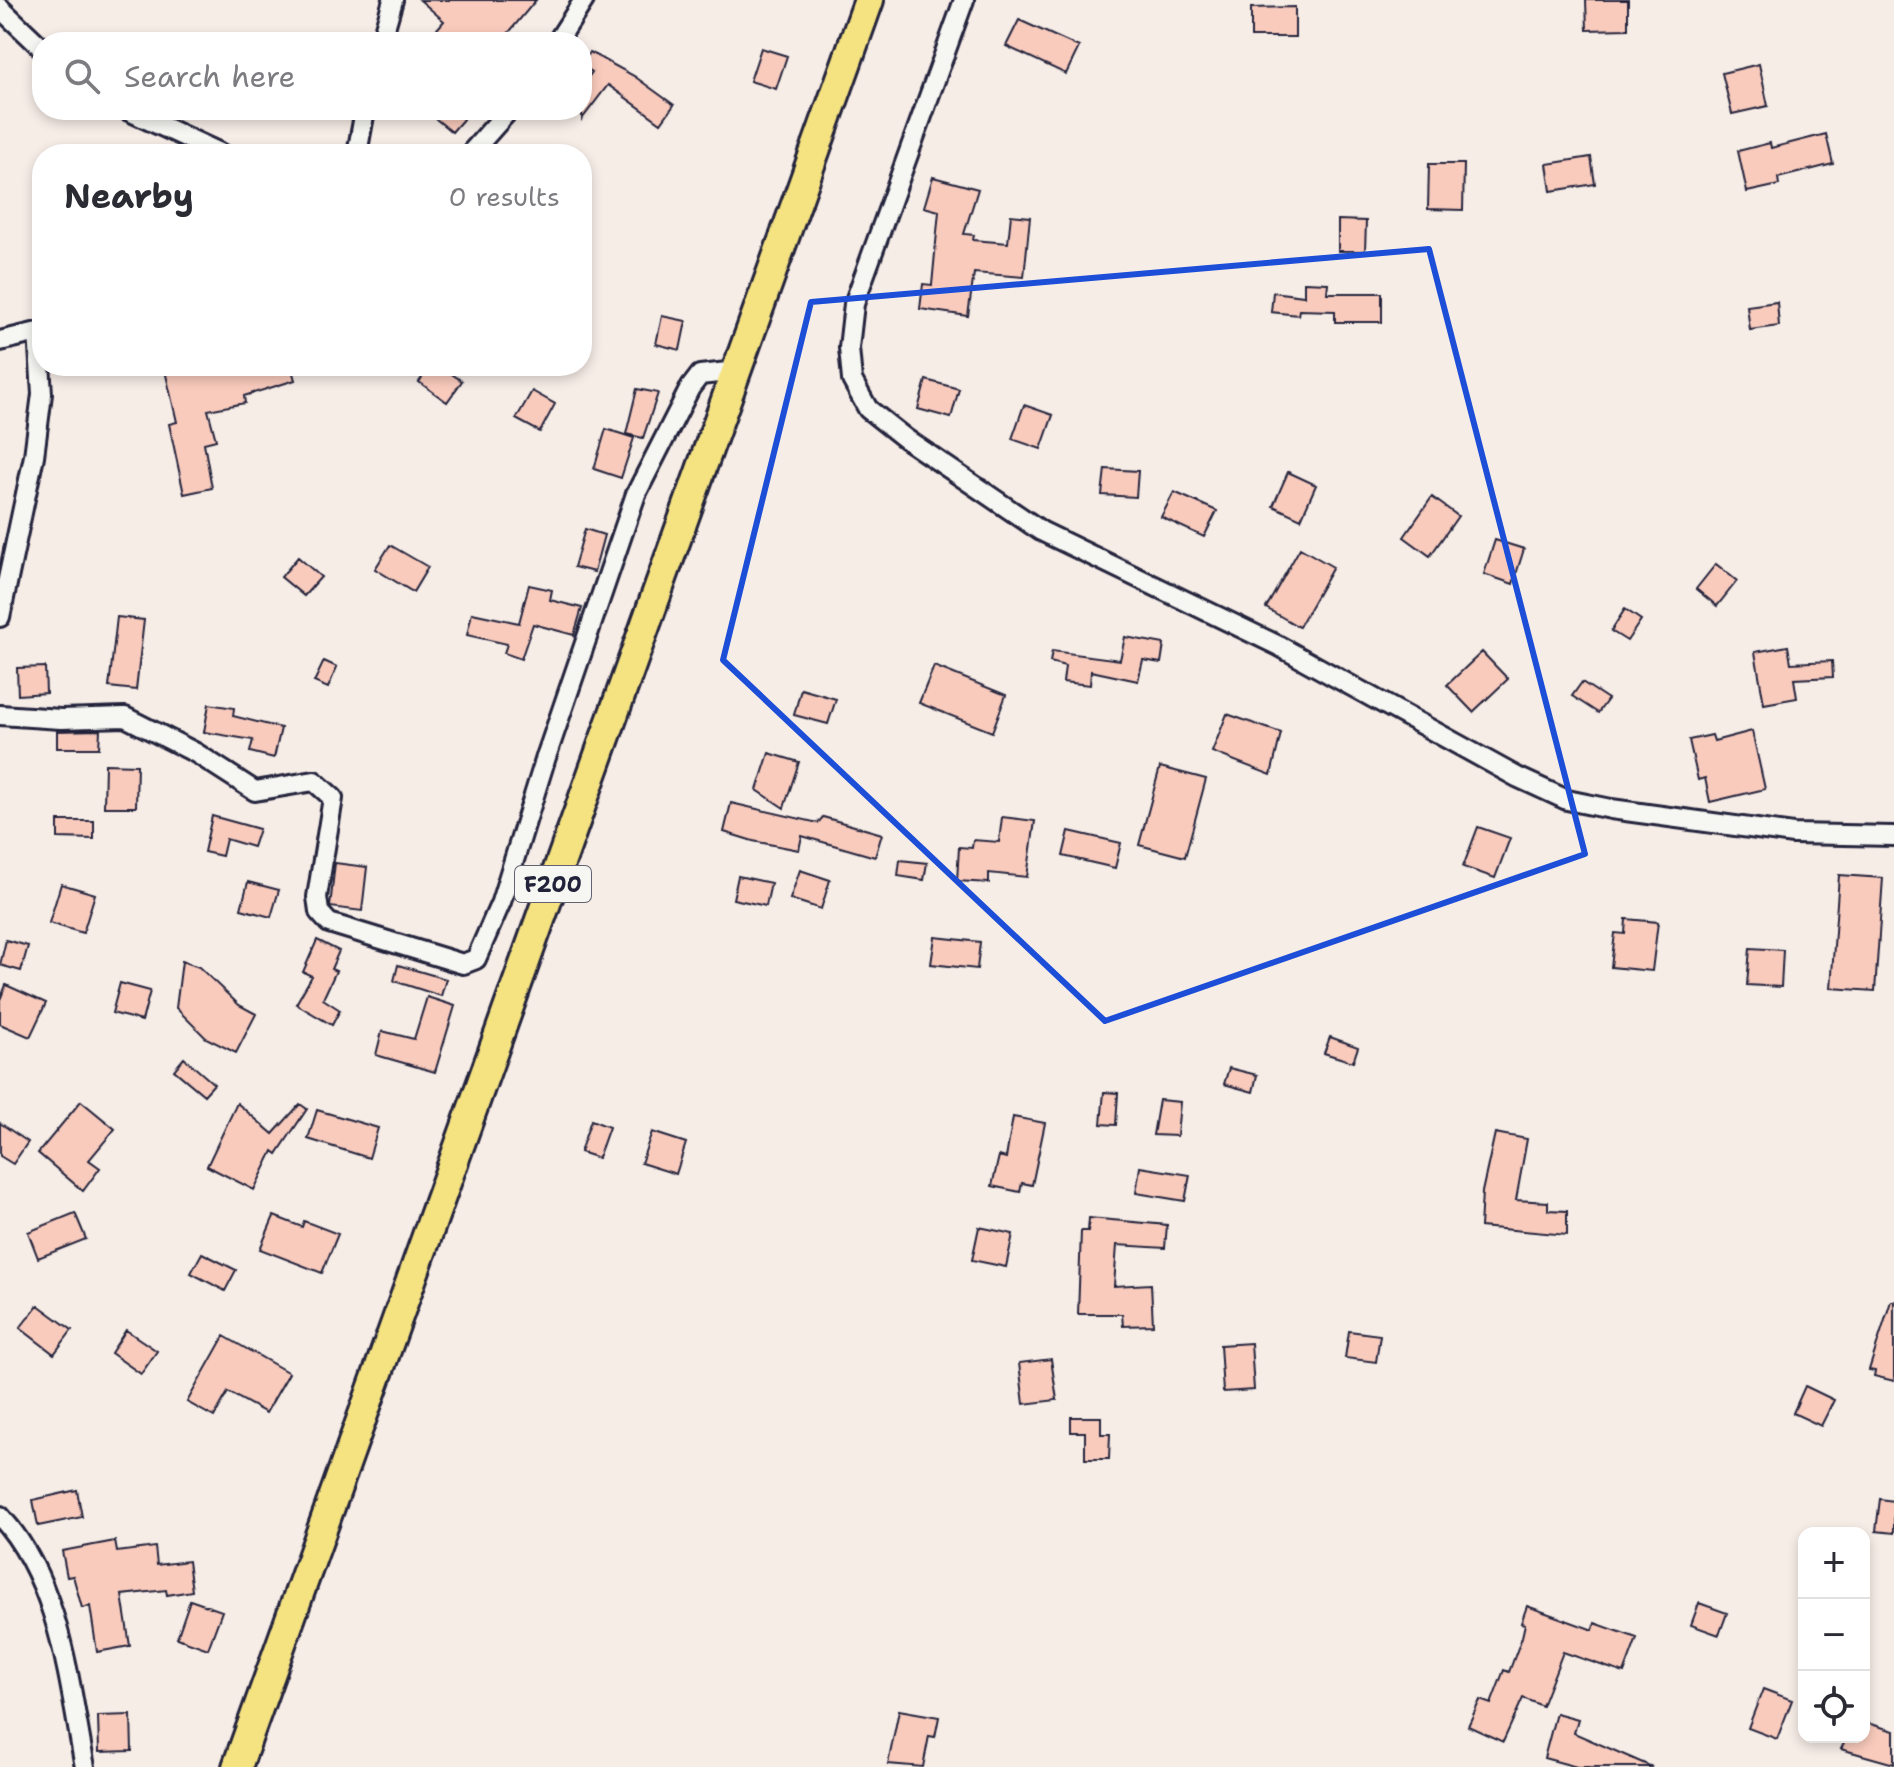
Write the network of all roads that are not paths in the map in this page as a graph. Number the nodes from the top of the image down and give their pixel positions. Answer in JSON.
{"nodes":[{"id":1,"x":393,"y":0,"type":"edge"},
{"id":2,"x":584,"y":0,"type":"edge"},
{"id":3,"x":869,"y":0,"type":"edge"},
{"id":4,"x":964,"y":0,"type":"edge"},
{"id":5,"x":0,"y":8,"type":"edge"},
{"id":6,"x":384,"y":32,"type":"edge"},
{"id":7,"x":563,"y":32,"type":"edge"},
{"id":8,"x":32,"y":38,"type":"edge"},
{"id":9,"x":149,"y":120,"type":"edge"},
{"id":10,"x":363,"y":120,"type":"edge"},
{"id":11,"x":500,"y":120,"type":"edge"},
{"id":12,"x":200,"y":144,"type":"edge"},
{"id":13,"x":359,"y":144,"type":"edge"},
{"id":14,"x":479,"y":144,"type":"edge"},
{"id":15,"x":32,"y":333,"type":"edge"},
{"id":16,"x":0,"y":341,"type":"edge"},
{"id":17,"x":737,"y":371,"type":"junction"},
{"id":18,"x":41,"y":376,"type":"edge"},
{"id":19,"x":0,"y":617,"type":"edge"},
{"id":20,"x":0,"y":715,"type":"edge"},
{"id":21,"x":1894,"y":836,"type":"edge"},
{"id":22,"x":0,"y":1516,"type":"edge"},
{"id":23,"x":85,"y":1767,"type":"edge"},
{"id":24,"x":237,"y":1767,"type":"edge"}],
"edges":[{"from":1,"to":6,"type":"street"},
{"from":2,"to":7,"type":"street"},
{"from":3,"to":17,"type":"main road","number":"F200"},
{"from":4,"to":21,"type":"street"},
{"from":5,"to":8,"type":"street"},
{"from":9,"to":12,"type":"street"},
{"from":10,"to":13,"type":"street"},
{"from":11,"to":14,"type":"street"},
{"from":15,"to":16,"type":"street"},
{"from":17,"to":20,"type":"street"},
{"from":17,"to":24,"type":"main road","number":"F200"},
{"from":18,"to":19,"type":"street"},
{"from":22,"to":23,"type":"street"}]}
